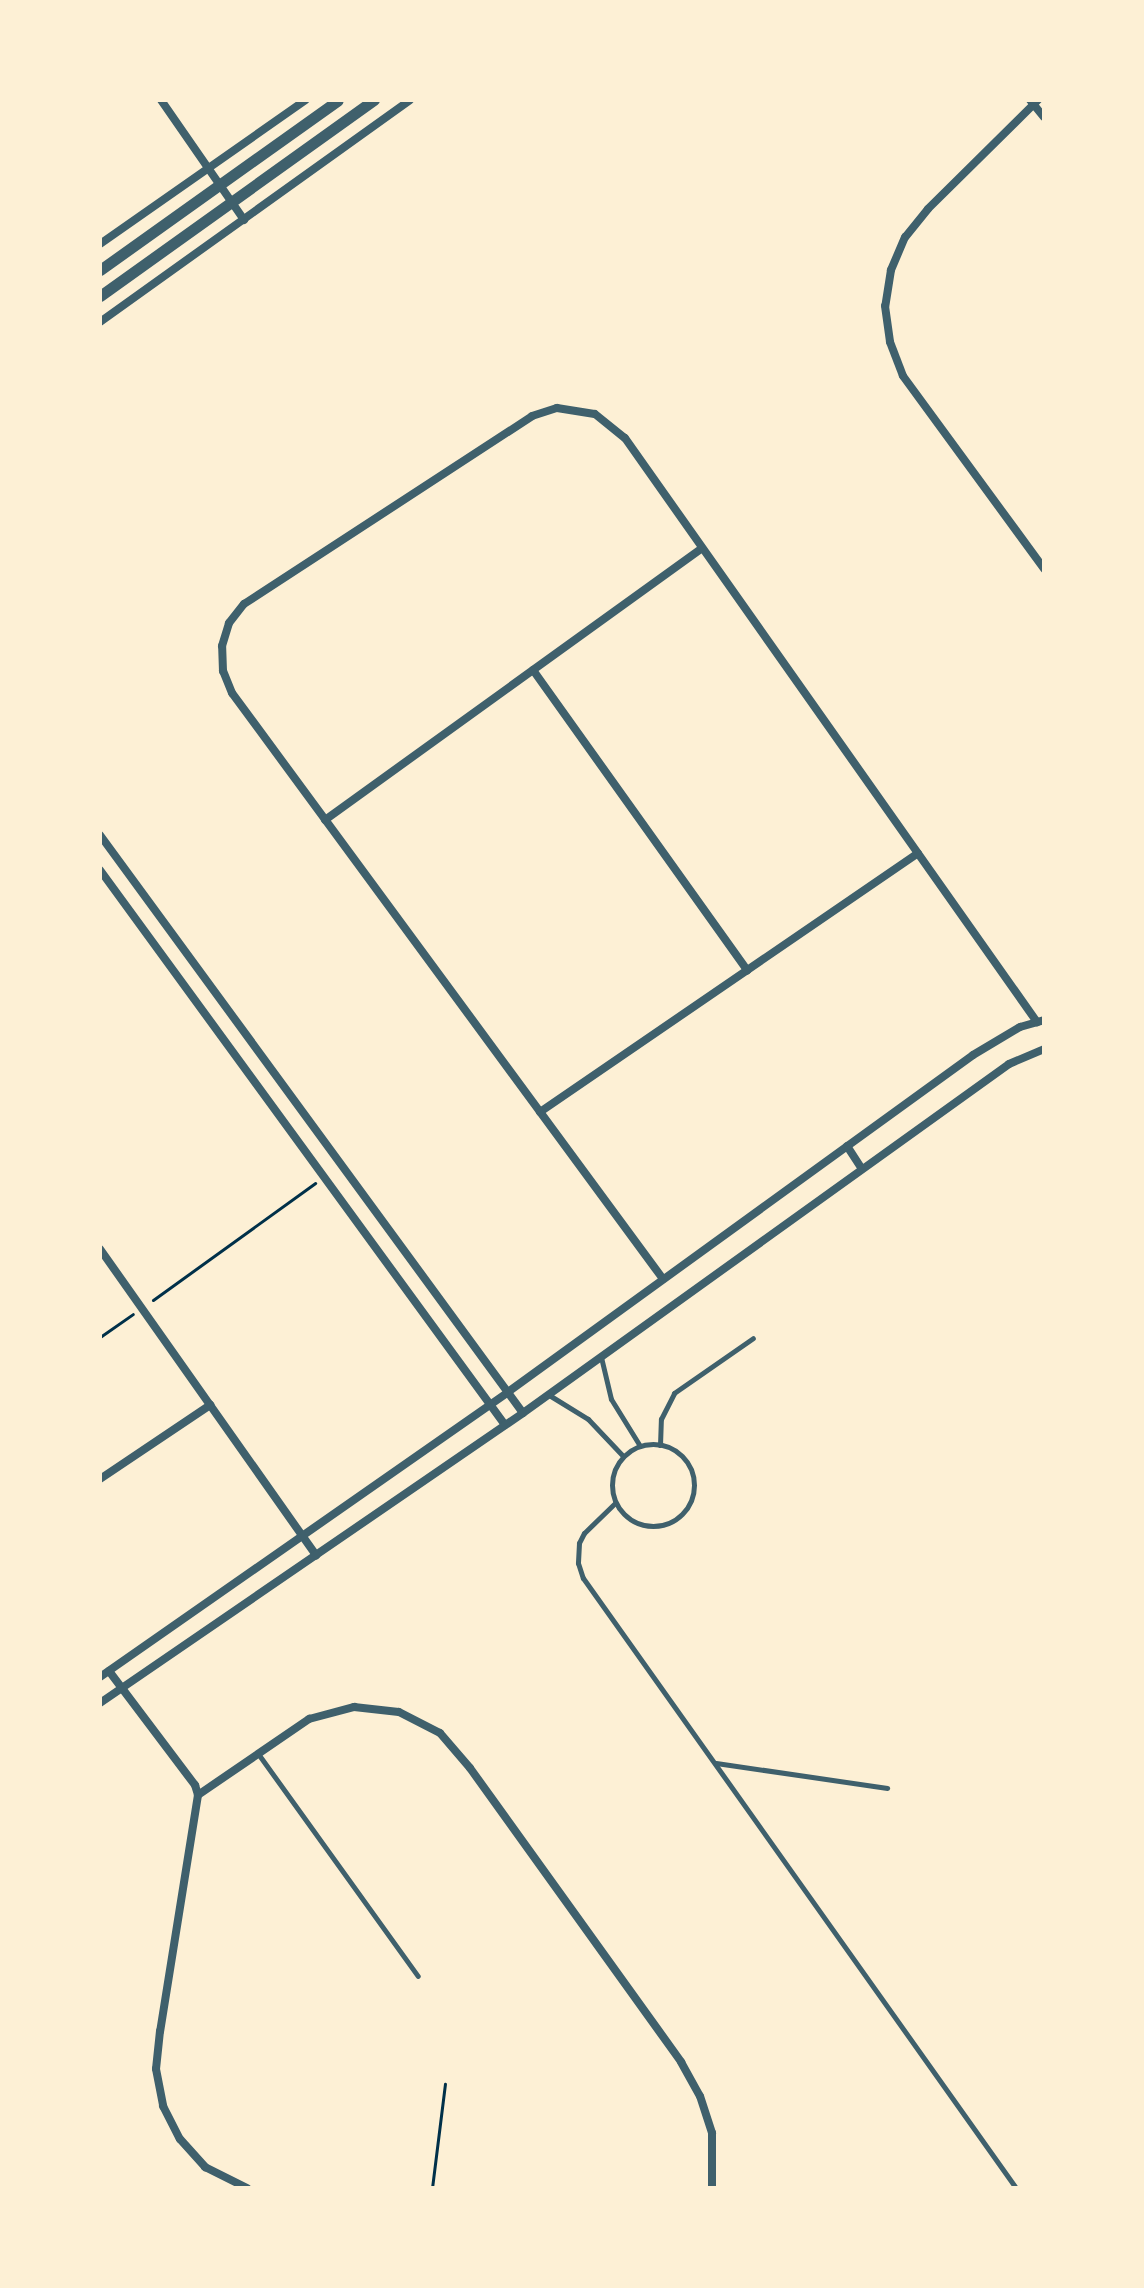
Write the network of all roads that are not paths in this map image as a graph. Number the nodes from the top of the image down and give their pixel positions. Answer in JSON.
{"nodes":[{"id":1,"x":161,"y":100,"type":"edge"},
{"id":2,"x":306,"y":100,"type":"edge"},
{"id":3,"x":338,"y":100,"type":"edge"},
{"id":4,"x":374,"y":100,"type":"edge"},
{"id":5,"x":410,"y":100,"type":"edge"},
{"id":6,"x":1034,"y":101,"type":"edge"},
{"id":7,"x":1044,"y":117,"type":"edge"},
{"id":8,"x":209,"y":170,"type":"junction"},
{"id":9,"x":221,"y":186,"type":"junction"},
{"id":10,"x":232,"y":203,"type":"junction"},
{"id":11,"x":244,"y":220,"type":"junction"},
{"id":12,"x":100,"y":244,"type":"edge"},
{"id":13,"x":100,"y":270,"type":"edge"},
{"id":14,"x":100,"y":296,"type":"edge"},
{"id":15,"x":100,"y":322,"type":"edge"},
{"id":16,"x":701,"y":549,"type":"junction"},
{"id":17,"x":1044,"y":569,"type":"edge"},
{"id":18,"x":533,"y":670,"type":"junction"},
{"id":19,"x":325,"y":820,"type":"junction"},
{"id":20,"x":100,"y":835,"type":"edge"},
{"id":21,"x":918,"y":853,"type":"junction"},
{"id":22,"x":100,"y":870,"type":"edge"},
{"id":23,"x":747,"y":970,"type":"junction"},
{"id":24,"x":1041,"y":1021,"type":"edge"},
{"id":25,"x":1044,"y":1049,"type":"edge"},
{"id":26,"x":540,"y":1112,"type":"junction"},
{"id":27,"x":847,"y":1146,"type":"junction"},
{"id":28,"x":862,"y":1169,"type":"junction"},
{"id":29,"x":100,"y":1249,"type":"edge"},
{"id":30,"x":663,"y":1279,"type":"junction"},
{"id":31,"x":753,"y":1338,"type":"dead end"},
{"id":32,"x":601,"y":1356,"type":"junction"},
{"id":33,"x":508,"y":1392,"type":"junction"},
{"id":34,"x":548,"y":1395,"type":"junction"},
{"id":35,"x":491,"y":1404,"type":"junction"},
{"id":36,"x":210,"y":1405,"type":"junction"},
{"id":37,"x":523,"y":1413,"type":"junction"},
{"id":38,"x":505,"y":1425,"type":"junction"},
{"id":39,"x":660,"y":1445,"type":"junction"},
{"id":40,"x":640,"y":1446,"type":"junction"},
{"id":41,"x":623,"y":1456,"type":"junction"},
{"id":42,"x":100,"y":1479,"type":"edge"},
{"id":43,"x":615,"y":1503,"type":"junction"},
{"id":44,"x":303,"y":1536,"type":"junction"},
{"id":45,"x":316,"y":1555,"type":"junction"},
{"id":46,"x":109,"y":1671,"type":"junction"},
{"id":47,"x":100,"y":1677,"type":"edge"},
{"id":48,"x":121,"y":1688,"type":"junction"},
{"id":49,"x":100,"y":1703,"type":"edge"},
{"id":50,"x":259,"y":1755,"type":"junction"},
{"id":51,"x":715,"y":1763,"type":"junction"},
{"id":52,"x":887,"y":1788,"type":"dead end"},
{"id":53,"x":198,"y":1795,"type":"junction"},
{"id":54,"x":418,"y":1976,"type":"dead end"},
{"id":55,"x":247,"y":2188,"type":"edge"},
{"id":56,"x":712,"y":2188,"type":"edge"},
{"id":57,"x":1016,"y":2188,"type":"edge"}],
"edges":[{"from":1,"to":8,"type":"street"},
{"from":2,"to":8,"type":"street"},
{"from":3,"to":9,"type":"street"},
{"from":4,"to":10,"type":"street"},
{"from":5,"to":11,"type":"street"},
{"from":6,"to":7,"type":"street"},
{"from":6,"to":17,"type":"street"},
{"from":8,"to":9,"type":"street"},
{"from":8,"to":12,"type":"street"},
{"from":9,"to":10,"type":"street"},
{"from":9,"to":13,"type":"street"},
{"from":10,"to":11,"type":"street"},
{"from":10,"to":14,"type":"street"},
{"from":11,"to":15,"type":"street"},
{"from":16,"to":18,"type":"street"},
{"from":16,"to":19,"type":"street"},
{"from":16,"to":21,"type":"street"},
{"from":18,"to":19,"type":"street"},
{"from":18,"to":23,"type":"street"},
{"from":19,"to":26,"type":"street"},
{"from":20,"to":33,"type":"street"},
{"from":21,"to":23,"type":"street"},
{"from":21,"to":24,"type":"street"},
{"from":22,"to":35,"type":"street"},
{"from":23,"to":26,"type":"street"},
{"from":24,"to":27,"type":"street"},
{"from":25,"to":28,"type":"street"},
{"from":26,"to":30,"type":"street"},
{"from":27,"to":28,"type":"street"},
{"from":27,"to":30,"type":"street"},
{"from":28,"to":32,"type":"street"},
{"from":29,"to":36,"type":"street"},
{"from":30,"to":33,"type":"street"},
{"from":31,"to":39,"type":"lane"},
{"from":32,"to":34,"type":"street"},
{"from":32,"to":40,"type":"lane"},
{"from":33,"to":35,"type":"street"},
{"from":33,"to":37,"type":"street"},
{"from":34,"to":37,"type":"street"},
{"from":34,"to":41,"type":"lane"},
{"from":35,"to":38,"type":"street"},
{"from":35,"to":44,"type":"street"},
{"from":36,"to":42,"type":"street"},
{"from":36,"to":44,"type":"street"},
{"from":37,"to":38,"type":"street"},
{"from":38,"to":45,"type":"street"},
{"from":39,"to":40,"type":"lane"},
{"from":39,"to":43,"type":"lane"},
{"from":40,"to":41,"type":"lane"},
{"from":41,"to":43,"type":"lane"},
{"from":43,"to":51,"type":"lane"},
{"from":44,"to":45,"type":"street"},
{"from":44,"to":46,"type":"street"},
{"from":45,"to":48,"type":"street"},
{"from":46,"to":47,"type":"street"},
{"from":46,"to":48,"type":"street"},
{"from":48,"to":49,"type":"street"},
{"from":48,"to":53,"type":"street"},
{"from":50,"to":53,"type":"street"},
{"from":50,"to":54,"type":"lane"},
{"from":50,"to":56,"type":"street"},
{"from":51,"to":52,"type":"lane"},
{"from":51,"to":57,"type":"lane"},
{"from":53,"to":55,"type":"street"}]}
